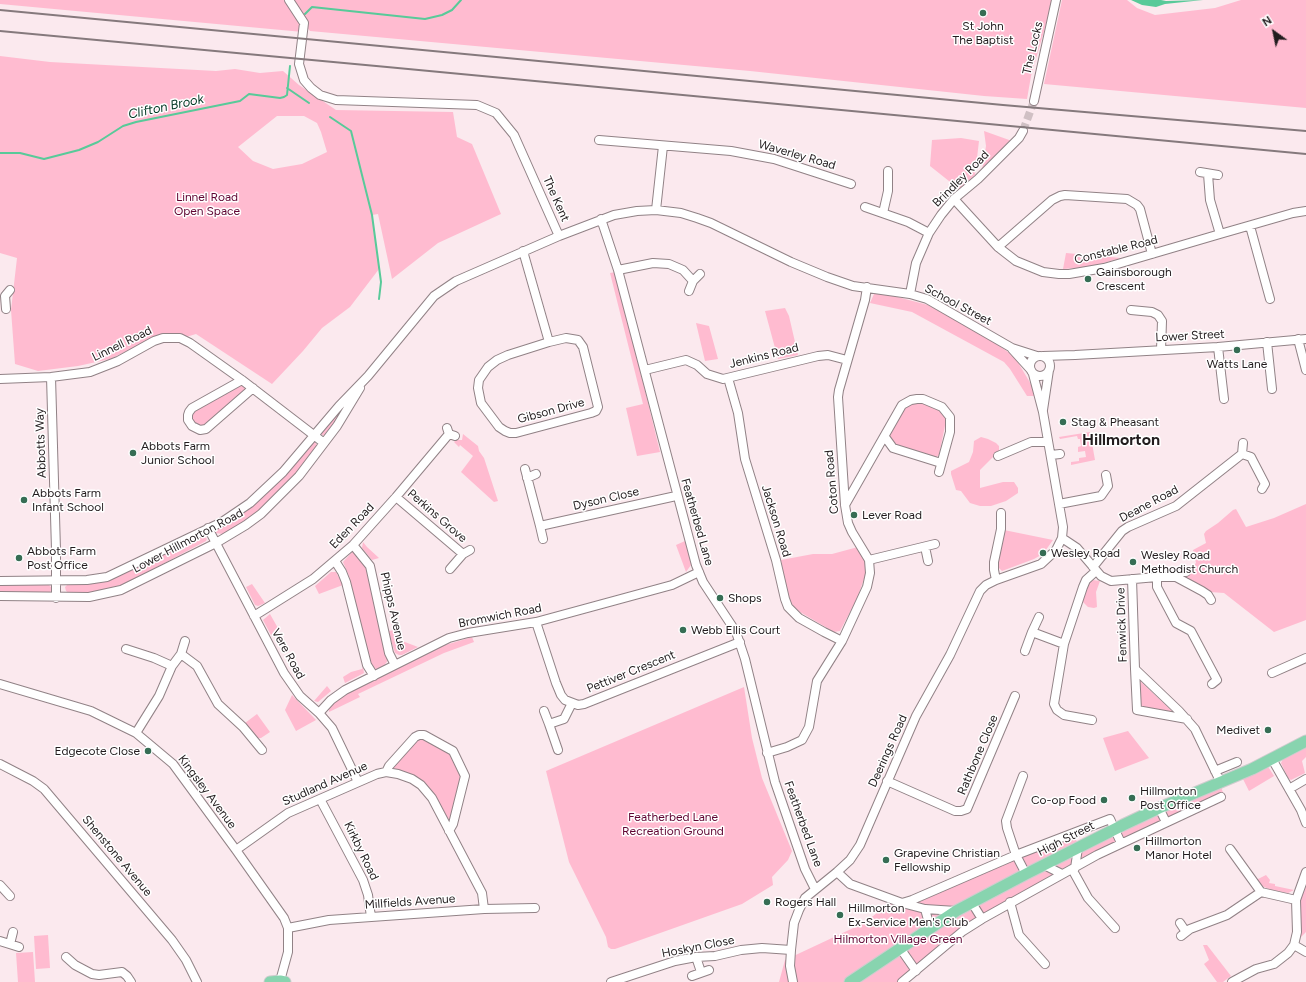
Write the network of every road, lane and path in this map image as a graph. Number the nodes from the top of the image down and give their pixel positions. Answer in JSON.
{"nodes":[{"id":1,"x":289,"y":0,"type":"edge"},
{"id":2,"x":1056,"y":0,"type":"edge"},
{"id":3,"x":1034,"y":101,"type":"tunnel mouth"},
{"id":4,"x":1023,"y":131,"type":"tunnel mouth"},
{"id":5,"x":600,"y":140,"type":"dead end"},
{"id":6,"x":663,"y":146,"type":"junction"},
{"id":7,"x":888,"y":172,"type":"dead end"},
{"id":8,"x":1218,"y":176,"type":"dead end"},
{"id":9,"x":851,"y":184,"type":"dead end"},
{"id":10,"x":954,"y":199,"type":"junction"},
{"id":11,"x":865,"y":207,"type":"dead end"},
{"id":12,"x":656,"y":210,"type":"junction"},
{"id":13,"x":1306,"y":211,"type":"edge"},
{"id":14,"x":883,"y":213,"type":"junction"},
{"id":15,"x":601,"y":219,"type":"junction"},
{"id":16,"x":1250,"y":226,"type":"junction"},
{"id":17,"x":929,"y":233,"type":"junction"},
{"id":18,"x":1220,"y":234,"type":"junction"},
{"id":19,"x":559,"y":236,"type":"junction"},
{"id":20,"x":998,"y":247,"type":"junction"},
{"id":21,"x":523,"y":251,"type":"junction"},
{"id":22,"x":1152,"y":254,"type":"junction"},
{"id":23,"x":618,"y":270,"type":"junction"},
{"id":24,"x":700,"y":274,"type":"dead end"},
{"id":25,"x":693,"y":281,"type":"junction"},
{"id":26,"x":867,"y":287,"type":"junction"},
{"id":27,"x":689,"y":291,"type":"dead end"},
{"id":28,"x":5,"y":293,"type":"edge"},
{"id":29,"x":910,"y":294,"type":"junction"},
{"id":30,"x":1270,"y":298,"type":"dead end"},
{"id":31,"x":6,"y":309,"type":"dead end"},
{"id":32,"x":1131,"y":310,"type":"dead end"},
{"id":33,"x":1302,"y":339,"type":"edge"},
{"id":34,"x":549,"y":342,"type":"junction"},
{"id":35,"x":1267,"y":342,"type":"junction"},
{"id":36,"x":1218,"y":347,"type":"junction"},
{"id":37,"x":1012,"y":348,"type":"junction"},
{"id":38,"x":1161,"y":350,"type":"junction"},
{"id":39,"x":1075,"y":355,"type":"junction"},
{"id":40,"x":1040,"y":356,"type":"junction"},
{"id":41,"x":847,"y":360,"type":"junction"},
{"id":42,"x":1049,"y":368,"type":"junction"},
{"id":43,"x":645,"y":370,"type":"junction"},
{"id":44,"x":1306,"y":370,"type":"edge"},
{"id":45,"x":1032,"y":372,"type":"junction"},
{"id":46,"x":368,"y":376,"type":"junction"},
{"id":47,"x":51,"y":377,"type":"junction"},
{"id":48,"x":728,"y":378,"type":"junction"},
{"id":49,"x":0,"y":379,"type":"edge"},
{"id":50,"x":242,"y":380,"type":"junction"},
{"id":51,"x":253,"y":388,"type":"junction"},
{"id":52,"x":1272,"y":389,"type":"dead end"},
{"id":53,"x":1224,"y":399,"type":"dead end"},
{"id":54,"x":1043,"y":412,"type":"junction"},
{"id":55,"x":450,"y":433,"type":"dead end"},
{"id":56,"x":314,"y":435,"type":"junction"},
{"id":57,"x":885,"y":437,"type":"junction"},
{"id":58,"x":1048,"y":442,"type":"junction"},
{"id":59,"x":324,"y":443,"type":"junction"},
{"id":60,"x":1243,"y":444,"type":"dead end"},
{"id":61,"x":893,"y":448,"type":"junction"},
{"id":62,"x":875,"y":454,"type":"junction"},
{"id":63,"x":1060,"y":454,"type":"dead end"},
{"id":64,"x":1242,"y":454,"type":"junction"},
{"id":65,"x":1051,"y":455,"type":"junction"},
{"id":66,"x":998,"y":456,"type":"dead end"},
{"id":67,"x":941,"y":463,"type":"junction"},
{"id":68,"x":524,"y":469,"type":"dead end"},
{"id":69,"x":939,"y":472,"type":"dead end"},
{"id":70,"x":536,"y":474,"type":"dead end"},
{"id":71,"x":1106,"y":474,"type":"dead end"},
{"id":72,"x":527,"y":478,"type":"junction"},
{"id":73,"x":1266,"y":485,"type":"dead end"},
{"id":74,"x":676,"y":496,"type":"junction"},
{"id":75,"x":396,"y":497,"type":"junction"},
{"id":76,"x":1059,"y":504,"type":"junction"},
{"id":77,"x":845,"y":505,"type":"junction"},
{"id":78,"x":1001,"y":513,"type":"dead end"},
{"id":79,"x":540,"y":526,"type":"junction"},
{"id":80,"x":208,"y":528,"type":"junction"},
{"id":81,"x":1062,"y":538,"type":"junction"},
{"id":82,"x":543,"y":539,"type":"dead end"},
{"id":83,"x":216,"y":542,"type":"junction"},
{"id":84,"x":935,"y":544,"type":"dead end"},
{"id":85,"x":353,"y":545,"type":"junction"},
{"id":86,"x":925,"y":547,"type":"junction"},
{"id":87,"x":869,"y":560,"type":"junction"},
{"id":88,"x":928,"y":561,"type":"dead end"},
{"id":89,"x":335,"y":562,"type":"junction"},
{"id":90,"x":450,"y":569,"type":"dead end"},
{"id":91,"x":1094,"y":569,"type":"junction"},
{"id":92,"x":699,"y":572,"type":"junction"},
{"id":93,"x":1186,"y":572,"type":"dead end"},
{"id":94,"x":1157,"y":577,"type":"junction"},
{"id":95,"x":1176,"y":577,"type":"junction"},
{"id":96,"x":1132,"y":579,"type":"junction"},
{"id":97,"x":0,"y":580,"type":"edge"},
{"id":98,"x":996,"y":580,"type":"junction"},
{"id":99,"x":56,"y":581,"type":"junction"},
{"id":100,"x":0,"y":596,"type":"edge"},
{"id":101,"x":56,"y":598,"type":"junction"},
{"id":102,"x":1211,"y":600,"type":"dead end"},
{"id":103,"x":254,"y":616,"type":"junction"},
{"id":104,"x":1039,"y":617,"type":"dead end"},
{"id":105,"x":536,"y":622,"type":"junction"},
{"id":106,"x":1032,"y":632,"type":"junction"},
{"id":107,"x":185,"y":641,"type":"dead end"},
{"id":108,"x":842,"y":641,"type":"junction"},
{"id":109,"x":740,"y":642,"type":"junction"},
{"id":110,"x":1064,"y":644,"type":"junction"},
{"id":111,"x":126,"y":649,"type":"dead end"},
{"id":112,"x":1025,"y":651,"type":"dead end"},
{"id":113,"x":181,"y":654,"type":"junction"},
{"id":114,"x":1306,"y":658,"type":"edge"},
{"id":115,"x":395,"y":665,"type":"junction"},
{"id":116,"x":172,"y":666,"type":"junction"},
{"id":117,"x":1135,"y":669,"type":"junction"},
{"id":118,"x":1272,"y":673,"type":"dead end"},
{"id":119,"x":374,"y":676,"type":"junction"},
{"id":120,"x":0,"y":684,"type":"edge"},
{"id":121,"x":1212,"y":684,"type":"dead end"},
{"id":122,"x":1015,"y":696,"type":"dead end"},
{"id":123,"x":572,"y":703,"type":"junction"},
{"id":124,"x":544,"y":711,"type":"dead end"},
{"id":125,"x":319,"y":713,"type":"junction"},
{"id":126,"x":1187,"y":719,"type":"junction"},
{"id":127,"x":1092,"y":720,"type":"dead end"},
{"id":128,"x":549,"y":724,"type":"junction"},
{"id":129,"x":136,"y":733,"type":"junction"},
{"id":130,"x":1306,"y":741,"type":"edge"},
{"id":131,"x":262,"y":745,"type":"dead end"},
{"id":132,"x":558,"y":750,"type":"dead end"},
{"id":133,"x":767,"y":753,"type":"junction"},
{"id":134,"x":1272,"y":759,"type":"junction"},
{"id":135,"x":1237,"y":762,"type":"dead end"},
{"id":136,"x":0,"y":764,"type":"edge"},
{"id":137,"x":1215,"y":771,"type":"junction"},
{"id":138,"x":386,"y":772,"type":"junction"},
{"id":139,"x":1023,"y":776,"type":"dead end"},
{"id":140,"x":1306,"y":779,"type":"edge"},
{"id":141,"x":888,"y":781,"type":"junction"},
{"id":142,"x":358,"y":782,"type":"junction"},
{"id":143,"x":1221,"y":783,"type":"junction"},
{"id":144,"x":1289,"y":789,"type":"junction"},
{"id":145,"x":1221,"y":796,"type":"dead end"},
{"id":146,"x":320,"y":799,"type":"junction"},
{"id":147,"x":1159,"y":808,"type":"junction"},
{"id":148,"x":1166,"y":822,"type":"junction"},
{"id":149,"x":1306,"y":823,"type":"edge"},
{"id":150,"x":1112,"y":824,"type":"junction"},
{"id":151,"x":449,"y":831,"type":"junction"},
{"id":152,"x":1121,"y":843,"type":"junction"},
{"id":153,"x":1078,"y":848,"type":"junction"},
{"id":154,"x":1230,"y":849,"type":"dead end"},
{"id":155,"x":236,"y":850,"type":"junction"},
{"id":156,"x":1016,"y":855,"type":"junction"},
{"id":157,"x":1044,"y":865,"type":"junction"},
{"id":158,"x":1073,"y":868,"type":"junction"},
{"id":159,"x":837,"y":872,"type":"junction"},
{"id":160,"x":1306,"y":872,"type":"edge"},
{"id":161,"x":1026,"y":874,"type":"junction"},
{"id":162,"x":1062,"y":874,"type":"junction"},
{"id":163,"x":1,"y":889,"type":"edge"},
{"id":164,"x":815,"y":889,"type":"junction"},
{"id":165,"x":1261,"y":892,"type":"junction"},
{"id":166,"x":10,"y":896,"type":"dead end"},
{"id":167,"x":1296,"y":900,"type":"junction"},
{"id":168,"x":902,"y":902,"type":"junction"},
{"id":169,"x":1010,"y":902,"type":"junction"},
{"id":170,"x":972,"y":903,"type":"junction"},
{"id":171,"x":535,"y":908,"type":"dead end"},
{"id":172,"x":484,"y":909,"type":"junction"},
{"id":173,"x":925,"y":909,"type":"junction"},
{"id":174,"x":956,"y":911,"type":"junction"},
{"id":175,"x":371,"y":917,"type":"junction"},
{"id":176,"x":982,"y":918,"type":"junction"},
{"id":177,"x":1180,"y":923,"type":"dead end"},
{"id":178,"x":288,"y":928,"type":"junction"},
{"id":179,"x":1115,"y":928,"type":"dead end"},
{"id":180,"x":927,"y":930,"type":"junction"},
{"id":181,"x":13,"y":932,"type":"dead end"},
{"id":182,"x":0,"y":941,"type":"edge"},
{"id":183,"x":10,"y":944,"type":"junction"},
{"id":184,"x":1294,"y":945,"type":"junction"},
{"id":185,"x":19,"y":947,"type":"dead end"},
{"id":186,"x":900,"y":948,"type":"junction"},
{"id":187,"x":791,"y":950,"type":"junction"},
{"id":188,"x":1306,"y":952,"type":"edge"},
{"id":189,"x":66,"y":957,"type":"dead end"},
{"id":190,"x":696,"y":957,"type":"junction"},
{"id":191,"x":1045,"y":964,"type":"dead end"},
{"id":192,"x":916,"y":972,"type":"junction"},
{"id":193,"x":692,"y":976,"type":"dead end"},
{"id":194,"x":637,"y":978,"type":"edge"},
{"id":195,"x":131,"y":982,"type":"edge"},
{"id":196,"x":197,"y":982,"type":"edge"},
{"id":197,"x":278,"y":982,"type":"edge"},
{"id":198,"x":611,"y":982,"type":"edge"},
{"id":199,"x":794,"y":982,"type":"edge"},
{"id":200,"x":850,"y":982,"type":"edge"},
{"id":201,"x":902,"y":982,"type":"edge"},
{"id":202,"x":1232,"y":982,"type":"edge"}],
"edges":[{"from":1,"to":19,"type":"street","name":"The Kent"},
{"from":2,"to":3,"type":"street","name":"The Locks"},
{"from":4,"to":10,"type":"street","name":"Brindley Road"},
{"from":5,"to":6,"type":"street","name":"Waverley Road"},
{"from":6,"to":9,"type":"street","name":"Waverley Road"},
{"from":6,"to":12,"type":"street"},
{"from":7,"to":14,"type":"street"},
{"from":8,"to":18,"type":"street"},
{"from":10,"to":17,"type":"street","name":"Brindley Road"},
{"from":10,"to":20,"type":"street","name":"Constable Road"},
{"from":11,"to":14,"type":"street"},
{"from":12,"to":15,"type":"street","name":"The Kent"},
{"from":12,"to":26,"type":"street","name":"The Kent"},
{"from":13,"to":16,"type":"street","name":"Constable Road"},
{"from":14,"to":17,"type":"street"},
{"from":15,"to":19,"type":"street","name":"The Kent"},
{"from":15,"to":23,"type":"street","name":"Featherbed Lane"},
{"from":16,"to":18,"type":"street","name":"Constable Road"},
{"from":16,"to":30,"type":"street"},
{"from":17,"to":29,"type":"street","name":"Brindley Road"},
{"from":18,"to":22,"type":"street","name":"Constable Road"},
{"from":19,"to":21,"type":"street","name":"Lower Hillmorton Road"},
{"from":20,"to":22,"type":"street","name":"Constable Road"},
{"from":20,"to":22,"type":"street"},
{"from":21,"to":34,"type":"street"},
{"from":21,"to":46,"type":"street","name":"Lower Hillmorton Road"},
{"from":23,"to":25,"type":"street"},
{"from":23,"to":43,"type":"street","name":"Featherbed Lane"},
{"from":24,"to":25,"type":"street"},
{"from":25,"to":27,"type":"street"},
{"from":26,"to":29,"type":"street","name":"School Street"},
{"from":26,"to":41,"type":"street","name":"Coton Road"},
{"from":28,"to":31,"type":"street"},
{"from":29,"to":37,"type":"street","name":"School Street"},
{"from":32,"to":38,"type":"street"},
{"from":33,"to":35,"type":"street","name":"Lower Street"},
{"from":33,"to":44,"type":"street"},
{"from":34,"to":34,"type":"street","name":"Gibson Drive"},
{"from":35,"to":36,"type":"street","name":"Lower Street"},
{"from":35,"to":52,"type":"street"},
{"from":36,"to":38,"type":"street","name":"Lower Street"},
{"from":36,"to":53,"type":"street"},
{"from":37,"to":40,"type":"street","name":"School Street"},
{"from":37,"to":45,"type":"street","name":"School Street"},
{"from":38,"to":39,"type":"street","name":"Lower Street"},
{"from":39,"to":40,"type":"street","name":"Lower Street"},
{"from":39,"to":42,"type":"street","name":"Lower Street"},
{"from":40,"to":42,"type":"street"},
{"from":40,"to":45,"type":"street"},
{"from":41,"to":48,"type":"street","name":"Jenkins Road"},
{"from":41,"to":77,"type":"street","name":"Coton Road"},
{"from":42,"to":45,"type":"street"},
{"from":42,"to":54,"type":"street","name":"School Street"},
{"from":43,"to":48,"type":"street","name":"Jenkins Road"},
{"from":43,"to":74,"type":"street","name":"Featherbed Lane"},
{"from":45,"to":54,"type":"street","name":"School Street"},
{"from":46,"to":56,"type":"street","name":"Lower Hillmorton Road"},
{"from":46,"to":59,"type":"street","name":"Lower Hillmorton Road"},
{"from":47,"to":49,"type":"street","name":"Linnell Road"},
{"from":47,"to":50,"type":"street","name":"Linnell Road"},
{"from":47,"to":99,"type":"street","name":"Abbotts Way"},
{"from":48,"to":108,"type":"street","name":"Jackson Road"},
{"from":50,"to":51,"type":"street","name":"Linnell Road"},
{"from":50,"to":51,"type":"street"},
{"from":51,"to":56,"type":"street","name":"Linnell Road"},
{"from":54,"to":58,"type":"street","name":"School Street"},
{"from":55,"to":75,"type":"street","name":"Eden Road"},
{"from":56,"to":59,"type":"street","name":"Linnell Road"},
{"from":56,"to":80,"type":"street","name":"Lower Hillmorton Road"},
{"from":57,"to":61,"type":"street"},
{"from":57,"to":62,"type":"street"},
{"from":57,"to":67,"type":"street"},
{"from":58,"to":65,"type":"street","name":"School Street"},
{"from":58,"to":66,"type":"street"},
{"from":59,"to":83,"type":"street","name":"Lower Hillmorton Road"},
{"from":60,"to":64,"type":"street"},
{"from":61,"to":62,"type":"street"},
{"from":61,"to":67,"type":"street"},
{"from":62,"to":77,"type":"street"},
{"from":63,"to":65,"type":"street"},
{"from":64,"to":73,"type":"street"},
{"from":64,"to":91,"type":"street","name":"Deane Road"},
{"from":65,"to":76,"type":"street","name":"School Street"},
{"from":67,"to":69,"type":"street"},
{"from":68,"to":72,"type":"street"},
{"from":70,"to":72,"type":"street"},
{"from":71,"to":76,"type":"street"},
{"from":72,"to":79,"type":"street"},
{"from":74,"to":79,"type":"street","name":"Dyson Close"},
{"from":74,"to":92,"type":"street","name":"Featherbed Lane"},
{"from":75,"to":85,"type":"street","name":"Eden Road"},
{"from":75,"to":90,"type":"street","name":"Perkins Grove"},
{"from":76,"to":81,"type":"street","name":"School Street"},
{"from":77,"to":87,"type":"street","name":"Coton Road"},
{"from":78,"to":98,"type":"street"},
{"from":79,"to":82,"type":"street"},
{"from":80,"to":83,"type":"street","name":"Vere Road"},
{"from":80,"to":99,"type":"street","name":"Lower Hillmorton Road"},
{"from":81,"to":91,"type":"street"},
{"from":81,"to":98,"type":"street","name":"Deerings Road"},
{"from":83,"to":101,"type":"street","name":"Lower Hillmorton Road"},
{"from":83,"to":103,"type":"street","name":"Vere Road"},
{"from":84,"to":86,"type":"street"},
{"from":85,"to":89,"type":"street","name":"Eden Road"},
{"from":85,"to":115,"type":"street","name":"Phipps Avenue"},
{"from":86,"to":87,"type":"street"},
{"from":86,"to":88,"type":"street"},
{"from":87,"to":108,"type":"street"},
{"from":89,"to":103,"type":"street","name":"Eden Road"},
{"from":89,"to":119,"type":"street"},
{"from":91,"to":96,"type":"street"},
{"from":91,"to":110,"type":"street","name":"Deane Road"},
{"from":92,"to":105,"type":"street","name":"Bromwich Road"},
{"from":92,"to":109,"type":"street","name":"Featherbed Lane"},
{"from":93,"to":95,"type":"street"},
{"from":94,"to":95,"type":"street"},
{"from":94,"to":96,"type":"street"},
{"from":94,"to":121,"type":"street"},
{"from":95,"to":102,"type":"street"},
{"from":96,"to":117,"type":"street","name":"Fenwick Drive"},
{"from":97,"to":99,"type":"street","name":"Lower Hillmorton Road"},
{"from":98,"to":141,"type":"street","name":"Deerings Road"},
{"from":99,"to":101,"type":"street","name":"Abbotts Way"},
{"from":100,"to":101,"type":"street","name":"Lower Hillmorton Road"},
{"from":103,"to":125,"type":"street","name":"Vere Road"},
{"from":104,"to":106,"type":"street"},
{"from":105,"to":115,"type":"street","name":"Bromwich Road"},
{"from":105,"to":123,"type":"street"},
{"from":106,"to":110,"type":"street"},
{"from":106,"to":112,"type":"street"},
{"from":107,"to":113,"type":"street"},
{"from":108,"to":133,"type":"street"},
{"from":109,"to":123,"type":"street","name":"Pettiver Crescent"},
{"from":109,"to":133,"type":"street","name":"Featherbed Lane"},
{"from":110,"to":127,"type":"street","name":"Deane Road"},
{"from":111,"to":116,"type":"street"},
{"from":113,"to":116,"type":"street"},
{"from":113,"to":131,"type":"street"},
{"from":114,"to":118,"type":"street"},
{"from":115,"to":119,"type":"street","name":"Bromwich Road"},
{"from":116,"to":129,"type":"street"},
{"from":117,"to":126,"type":"street","name":"Fenwick Drive"},
{"from":117,"to":126,"type":"street","name":"Fenwick Drive"},
{"from":119,"to":125,"type":"street","name":"Bromwich Road"},
{"from":120,"to":129,"type":"street","name":"Kingsley Avenue"},
{"from":122,"to":141,"type":"street","name":"Rathbone Close"},
{"from":123,"to":128,"type":"street"},
{"from":124,"to":128,"type":"street"},
{"from":125,"to":142,"type":"street","name":"Vere Road"},
{"from":126,"to":137,"type":"street","name":"Fenwick Drive"},
{"from":128,"to":132,"type":"street"},
{"from":129,"to":155,"type":"street","name":"Kingsley Avenue"},
{"from":130,"to":134,"type":"highway","name":"High Street"},
{"from":133,"to":164,"type":"street","name":"Featherbed Lane"},
{"from":134,"to":143,"type":"highway","name":"High Street"},
{"from":134,"to":144,"type":"street"},
{"from":135,"to":137,"type":"street"},
{"from":136,"to":196,"type":"street","name":"Shenstone Avenue"},
{"from":137,"to":143,"type":"street","name":"Fenwick Drive"},
{"from":138,"to":142,"type":"street","name":"Studland Avenue"},
{"from":138,"to":151,"type":"street"},
{"from":138,"to":151,"type":"street"},
{"from":139,"to":156,"type":"street"},
{"from":140,"to":144,"type":"street"},
{"from":141,"to":159,"type":"street","name":"Deerings Road"},
{"from":142,"to":146,"type":"street","name":"Studland Avenue"},
{"from":143,"to":147,"type":"highway","name":"High Street"},
{"from":144,"to":149,"type":"street"},
{"from":145,"to":148,"type":"street"},
{"from":146,"to":155,"type":"street","name":"Studland Avenue"},
{"from":146,"to":175,"type":"street","name":"Kirkby Road"},
{"from":147,"to":148,"type":"street"},
{"from":147,"to":150,"type":"highway","name":"High Street"},
{"from":148,"to":152,"type":"street"},
{"from":150,"to":152,"type":"street"},
{"from":150,"to":153,"type":"highway","name":"High Street"},
{"from":150,"to":156,"type":"street"},
{"from":151,"to":172,"type":"street"},
{"from":152,"to":158,"type":"street"},
{"from":153,"to":157,"type":"highway","name":"High Street"},
{"from":153,"to":158,"type":"street"},
{"from":154,"to":165,"type":"street"},
{"from":155,"to":178,"type":"street","name":"Kingsley Avenue"},
{"from":156,"to":161,"type":"street"},
{"from":156,"to":168,"type":"street"},
{"from":157,"to":161,"type":"highway","name":"High Street"},
{"from":157,"to":162,"type":"street"},
{"from":158,"to":162,"type":"street"},
{"from":158,"to":179,"type":"street"},
{"from":159,"to":164,"type":"street","name":"Deerings Road"},
{"from":159,"to":168,"type":"street"},
{"from":160,"to":167,"type":"street"},
{"from":161,"to":170,"type":"highway","name":"High Street"},
{"from":162,"to":169,"type":"street"},
{"from":163,"to":166,"type":"street"},
{"from":164,"to":187,"type":"street","name":"Deerings Road"},
{"from":165,"to":167,"type":"street"},
{"from":165,"to":177,"type":"street"},
{"from":167,"to":184,"type":"street"},
{"from":168,"to":173,"type":"street"},
{"from":169,"to":176,"type":"street"},
{"from":169,"to":191,"type":"street"},
{"from":170,"to":174,"type":"highway","name":"High Street"},
{"from":170,"to":176,"type":"street"},
{"from":171,"to":172,"type":"street","name":"Millfields Avenue"},
{"from":172,"to":175,"type":"street","name":"Millfields Avenue"},
{"from":173,"to":174,"type":"street"},
{"from":173,"to":180,"type":"street"},
{"from":174,"to":180,"type":"highway","name":"High Street"},
{"from":175,"to":178,"type":"street","name":"Millfields Avenue"},
{"from":176,"to":192,"type":"street"},
{"from":178,"to":197,"type":"street","name":"Kingsley Avenue"},
{"from":180,"to":186,"type":"highway","name":"High Street"},
{"from":181,"to":183,"type":"street"},
{"from":182,"to":183,"type":"street"},
{"from":183,"to":185,"type":"street"},
{"from":184,"to":188,"type":"street"},
{"from":184,"to":202,"type":"street"},
{"from":186,"to":192,"type":"street"},
{"from":186,"to":200,"type":"highway","name":"High Street"},
{"from":187,"to":190,"type":"street","name":"Hoskyn Close"},
{"from":187,"to":199,"type":"street","name":"Deerings Road"},
{"from":189,"to":195,"type":"street"},
{"from":190,"to":193,"type":"street"},
{"from":190,"to":194,"type":"street","name":"Hoskyn Close"},
{"from":192,"to":201,"type":"street"},
{"from":194,"to":198,"type":"street","name":"Hoskyn Close"}]}
